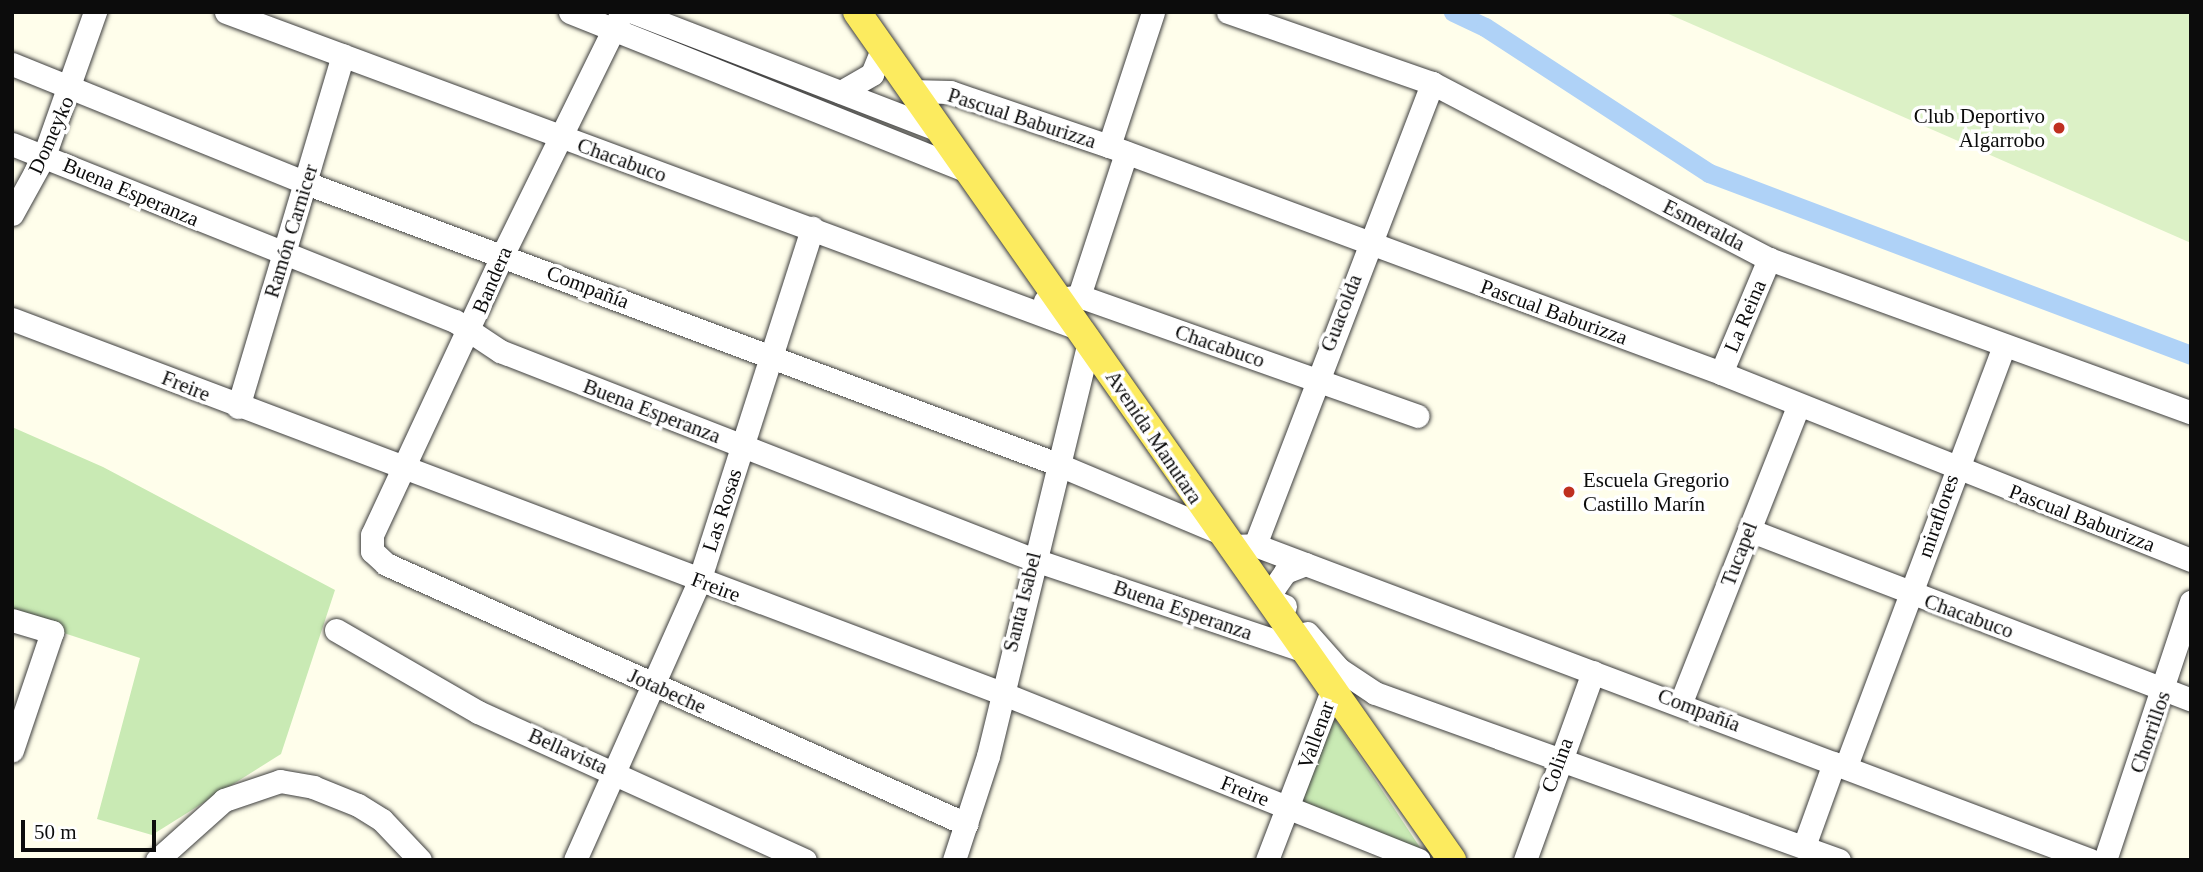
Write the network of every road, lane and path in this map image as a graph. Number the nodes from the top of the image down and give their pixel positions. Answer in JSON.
{"nodes":[{"id":1,"x":95,"y":12,"type":"edge"},
{"id":2,"x":226,"y":12,"type":"edge"},
{"id":3,"x":570,"y":12,"type":"edge"},
{"id":4,"x":633,"y":12,"type":"edge"},
{"id":5,"x":857,"y":12,"type":"edge"},
{"id":6,"x":1153,"y":12,"type":"edge"},
{"id":7,"x":1228,"y":12,"type":"edge"},
{"id":8,"x":618,"y":21,"type":"edge"},
{"id":9,"x":882,"y":49,"type":"junction"},
{"id":10,"x":343,"y":55,"type":"junction"},
{"id":11,"x":12,"y":64,"type":"edge"},
{"id":12,"x":1432,"y":83,"type":"junction"},
{"id":13,"x":71,"y":89,"type":"junction"},
{"id":14,"x":910,"y":91,"type":"junction"},
{"id":15,"x":841,"y":92,"type":"junction"},
{"id":16,"x":937,"y":129,"type":"junction"},
{"id":17,"x":561,"y":138,"type":"junction"},
{"id":18,"x":12,"y":144,"type":"edge"},
{"id":19,"x":1117,"y":150,"type":"junction"},
{"id":20,"x":44,"y":156,"type":"junction"},
{"id":21,"x":963,"y":169,"type":"junction"},
{"id":22,"x":306,"y":183,"type":"junction"},
{"id":23,"x":12,"y":214,"type":"edge"},
{"id":24,"x":811,"y":228,"type":"junction"},
{"id":25,"x":1368,"y":245,"type":"junction"},
{"id":26,"x":503,"y":254,"type":"junction"},
{"id":27,"x":283,"y":256,"type":"junction"},
{"id":28,"x":1769,"y":259,"type":"junction"},
{"id":29,"x":1069,"y":298,"type":"junction"},
{"id":30,"x":1021,"y":302,"type":"junction"},
{"id":31,"x":12,"y":319,"type":"edge"},
{"id":32,"x":470,"y":332,"type":"junction"},
{"id":33,"x":1083,"y":335,"type":"junction"},
{"id":34,"x":2004,"y":346,"type":"junction"},
{"id":35,"x":767,"y":355,"type":"junction"},
{"id":36,"x":1721,"y":373,"type":"junction"},
{"id":37,"x":1315,"y":379,"type":"junction"},
{"id":38,"x":1798,"y":406,"type":"junction"},
{"id":39,"x":238,"y":407,"type":"junction"},
{"id":40,"x":2191,"y":413,"type":"edge"},
{"id":41,"x":1417,"y":416,"type":"dead end"},
{"id":42,"x":742,"y":446,"type":"junction"},
{"id":43,"x":1058,"y":464,"type":"junction"},
{"id":44,"x":406,"y":465,"type":"junction"},
{"id":45,"x":1954,"y":468,"type":"junction"},
{"id":46,"x":1191,"y":490,"type":"junction"},
{"id":47,"x":1164,"y":509,"type":"junction"},
{"id":48,"x":1749,"y":530,"type":"junction"},
{"id":49,"x":1234,"y":541,"type":"junction"},
{"id":50,"x":372,"y":551,"type":"joint"},
{"id":51,"x":1032,"y":559,"type":"junction"},
{"id":52,"x":2191,"y":560,"type":"edge"},
{"id":53,"x":1306,"y":564,"type":"junction"},
{"id":54,"x":699,"y":581,"type":"junction"},
{"id":55,"x":1912,"y":595,"type":"junction"},
{"id":56,"x":1271,"y":600,"type":"junction"},
{"id":57,"x":2191,"y":602,"type":"edge"},
{"id":58,"x":12,"y":620,"type":"edge"},
{"id":59,"x":336,"y":630,"type":"dead end"},
{"id":60,"x":1305,"y":651,"type":"junction"},
{"id":61,"x":1593,"y":672,"type":"junction"},
{"id":62,"x":650,"y":684,"type":"junction"},
{"id":63,"x":1333,"y":688,"type":"junction"},
{"id":64,"x":2165,"y":690,"type":"junction"},
{"id":65,"x":999,"y":692,"type":"junction"},
{"id":66,"x":2191,"y":700,"type":"edge"},
{"id":67,"x":1681,"y":702,"type":"junction"},
{"id":68,"x":12,"y":750,"type":"edge"},
{"id":69,"x":1558,"y":759,"type":"junction"},
{"id":70,"x":1840,"y":765,"type":"junction"},
{"id":71,"x":613,"y":771,"type":"junction"},
{"id":72,"x":1290,"y":808,"type":"junction"},
{"id":73,"x":966,"y":824,"type":"junction"},
{"id":74,"x":1804,"y":846,"type":"junction"},
{"id":75,"x":157,"y":860,"type":"edge"},
{"id":76,"x":420,"y":860,"type":"edge"},
{"id":77,"x":575,"y":860,"type":"edge"},
{"id":78,"x":806,"y":860,"type":"edge"},
{"id":79,"x":954,"y":860,"type":"edge"},
{"id":80,"x":1267,"y":860,"type":"edge"},
{"id":81,"x":1419,"y":860,"type":"edge"},
{"id":82,"x":1452,"y":860,"type":"edge"},
{"id":83,"x":1525,"y":860,"type":"edge"},
{"id":84,"x":1839,"y":860,"type":"edge"},
{"id":85,"x":2090,"y":860,"type":"edge"},
{"id":86,"x":2105,"y":860,"type":"edge"}],
"edges":[{"from":1,"to":13,"type":"street","name":"Domeyko"},
{"from":2,"to":10,"type":"street","name":"Chacabuco"},
{"from":3,"to":8,"type":"street"},
{"from":4,"to":15,"type":"street","name":"Pascual Baburizza"},
{"from":5,"to":9,"type":"main road","name":"Avenida Manutara"},
{"from":6,"to":19,"type":"street"},
{"from":7,"to":12,"type":"street","name":"Esmeralda"},
{"from":8,"to":17,"type":"street","name":"Bandera"},
{"from":8,"to":21,"type":"street"},
{"from":9,"to":14,"type":"main road","name":"Avenida Manutara"},
{"from":9,"to":15,"type":"street"},
{"from":10,"to":17,"type":"street","name":"Chacabuco"},
{"from":10,"to":22,"type":"street","name":"Ramón Carnicer"},
{"from":11,"to":13,"type":"street","name":"Compañía"},
{"from":12,"to":25,"type":"street","name":"Guacolda"},
{"from":12,"to":28,"type":"street","name":"Esmeralda"},
{"from":13,"to":20,"type":"street","name":"Domeyko"},
{"from":13,"to":22,"type":"street","name":"Compañía"},
{"from":14,"to":16,"type":"main road","name":"Avenida Manutara"},
{"from":14,"to":19,"type":"street","name":"Pascual Baburizza"},
{"from":15,"to":16,"type":"street","name":"Pascual Baburizza"},
{"from":16,"to":21,"type":"main road","name":"Avenida Manutara"},
{"from":17,"to":24,"type":"street","name":"Chacabuco"},
{"from":17,"to":26,"type":"street","name":"Bandera"},
{"from":18,"to":20,"type":"street","name":"Buena Esperanza"},
{"from":19,"to":25,"type":"street","name":"Pascual Baburizza"},
{"from":19,"to":29,"type":"street"},
{"from":20,"to":23,"type":"street","name":"Domeyko"},
{"from":20,"to":27,"type":"street","name":"Buena Esperanza"},
{"from":21,"to":29,"type":"main road","name":"Avenida Manutara"},
{"from":22,"to":26,"type":"street","name":"Compañía"},
{"from":22,"to":27,"type":"street","name":"Ramón Carnicer"},
{"from":24,"to":30,"type":"street","name":"Chacabuco"},
{"from":24,"to":35,"type":"street","name":"Las Rosas"},
{"from":25,"to":36,"type":"street","name":"Pascual Baburizza"},
{"from":25,"to":37,"type":"street","name":"Guacolda"},
{"from":26,"to":32,"type":"street","name":"Bandera"},
{"from":26,"to":35,"type":"street","name":"Compañía"},
{"from":27,"to":32,"type":"street","name":"Buena Esperanza"},
{"from":27,"to":39,"type":"street","name":"Ramón Carnicer"},
{"from":28,"to":34,"type":"street","name":"Esmeralda"},
{"from":28,"to":36,"type":"street","name":"La Reina"},
{"from":29,"to":30,"type":"street","name":"Chacabuco"},
{"from":29,"to":33,"type":"main road","name":"Avenida Manutara"},
{"from":29,"to":37,"type":"street","name":"Chacabuco"},
{"from":30,"to":33,"type":"street","name":"Chacabuco"},
{"from":31,"to":39,"type":"street","name":"Freire"},
{"from":32,"to":42,"type":"street","name":"Buena Esperanza"},
{"from":32,"to":44,"type":"street","name":"Bandera"},
{"from":33,"to":43,"type":"street","name":"Santa Isabel"},
{"from":33,"to":46,"type":"main road","name":"Avenida Manutara"},
{"from":34,"to":40,"type":"street","name":"Esmeralda"},
{"from":34,"to":45,"type":"street","name":"miraflores"},
{"from":35,"to":42,"type":"street","name":"Las Rosas"},
{"from":35,"to":43,"type":"street","name":"Compañía"},
{"from":36,"to":38,"type":"street","name":"Pascual Baburizza"},
{"from":37,"to":41,"type":"street","name":"Chacabuco"},
{"from":37,"to":49,"type":"street","name":"Guacolda"},
{"from":38,"to":45,"type":"street","name":"Pascual Baburizza"},
{"from":38,"to":48,"type":"street","name":"Tucapel"},
{"from":39,"to":44,"type":"street","name":"Freire"},
{"from":42,"to":51,"type":"street","name":"Buena Esperanza"},
{"from":42,"to":54,"type":"street","name":"Las Rosas"},
{"from":43,"to":47,"type":"street","name":"Compañía"},
{"from":43,"to":51,"type":"street","name":"Santa Isabel"},
{"from":44,"to":50,"type":"street","name":"Bandera"},
{"from":44,"to":54,"type":"street","name":"Freire"},
{"from":45,"to":52,"type":"street","name":"Pascual Baburizza"},
{"from":45,"to":55,"type":"street","name":"miraflores"},
{"from":46,"to":47,"type":"street"},
{"from":46,"to":49,"type":"main road","name":"Avenida Manutara"},
{"from":47,"to":49,"type":"street","name":"Compañía"},
{"from":48,"to":55,"type":"street","name":"Chacabuco"},
{"from":48,"to":67,"type":"street","name":"Tucapel"},
{"from":49,"to":53,"type":"street","name":"Compañía"},
{"from":49,"to":56,"type":"main road","name":"Avenida Manutara"},
{"from":50,"to":62,"type":"street","name":"Jotabeche"},
{"from":51,"to":60,"type":"street","name":"Buena Esperanza"},
{"from":51,"to":65,"type":"street","name":"Santa Isabel"},
{"from":53,"to":56,"type":"street"},
{"from":53,"to":61,"type":"street","name":"Compañía"},
{"from":54,"to":62,"type":"street","name":"Las Rosas"},
{"from":54,"to":65,"type":"street","name":"Freire"},
{"from":55,"to":64,"type":"street","name":"Chacabuco"},
{"from":55,"to":70,"type":"street","name":"miraflores"},
{"from":56,"to":60,"type":"main road","name":"Avenida Manutara"},
{"from":56,"to":69,"type":"street","name":"Buena Esperanza"},
{"from":57,"to":64,"type":"street","name":"Chorrillos"},
{"from":58,"to":68,"type":"street"},
{"from":59,"to":71,"type":"street","name":"Bellavista"},
{"from":60,"to":63,"type":"main road","name":"Avenida Manutara"},
{"from":61,"to":67,"type":"street","name":"Compañía"},
{"from":61,"to":69,"type":"street","name":"Colina"},
{"from":62,"to":71,"type":"street","name":"Las Rosas"},
{"from":62,"to":73,"type":"street","name":"Jotabeche"},
{"from":63,"to":72,"type":"street","name":"Vallenar"},
{"from":63,"to":82,"type":"main road","name":"Avenida Manutara"},
{"from":64,"to":66,"type":"street","name":"Chacabuco"},
{"from":64,"to":86,"type":"street","name":"Chorrillos"},
{"from":65,"to":72,"type":"street","name":"Freire"},
{"from":65,"to":73,"type":"street","name":"Santa Isabel"},
{"from":67,"to":70,"type":"street","name":"Compañía"},
{"from":69,"to":74,"type":"street","name":"Buena Esperanza"},
{"from":69,"to":83,"type":"street","name":"Colina"},
{"from":70,"to":74,"type":"street","name":"miraflores"},
{"from":70,"to":85,"type":"street","name":"Compañía"},
{"from":71,"to":77,"type":"street","name":"Las Rosas"},
{"from":71,"to":78,"type":"street","name":"Bellavista"},
{"from":72,"to":80,"type":"street","name":"Vallenar"},
{"from":72,"to":81,"type":"street","name":"Freire"},
{"from":73,"to":79,"type":"street","name":"Santa Isabel"},
{"from":74,"to":84,"type":"street","name":"Buena Esperanza"},
{"from":75,"to":76,"type":"street"}]}
